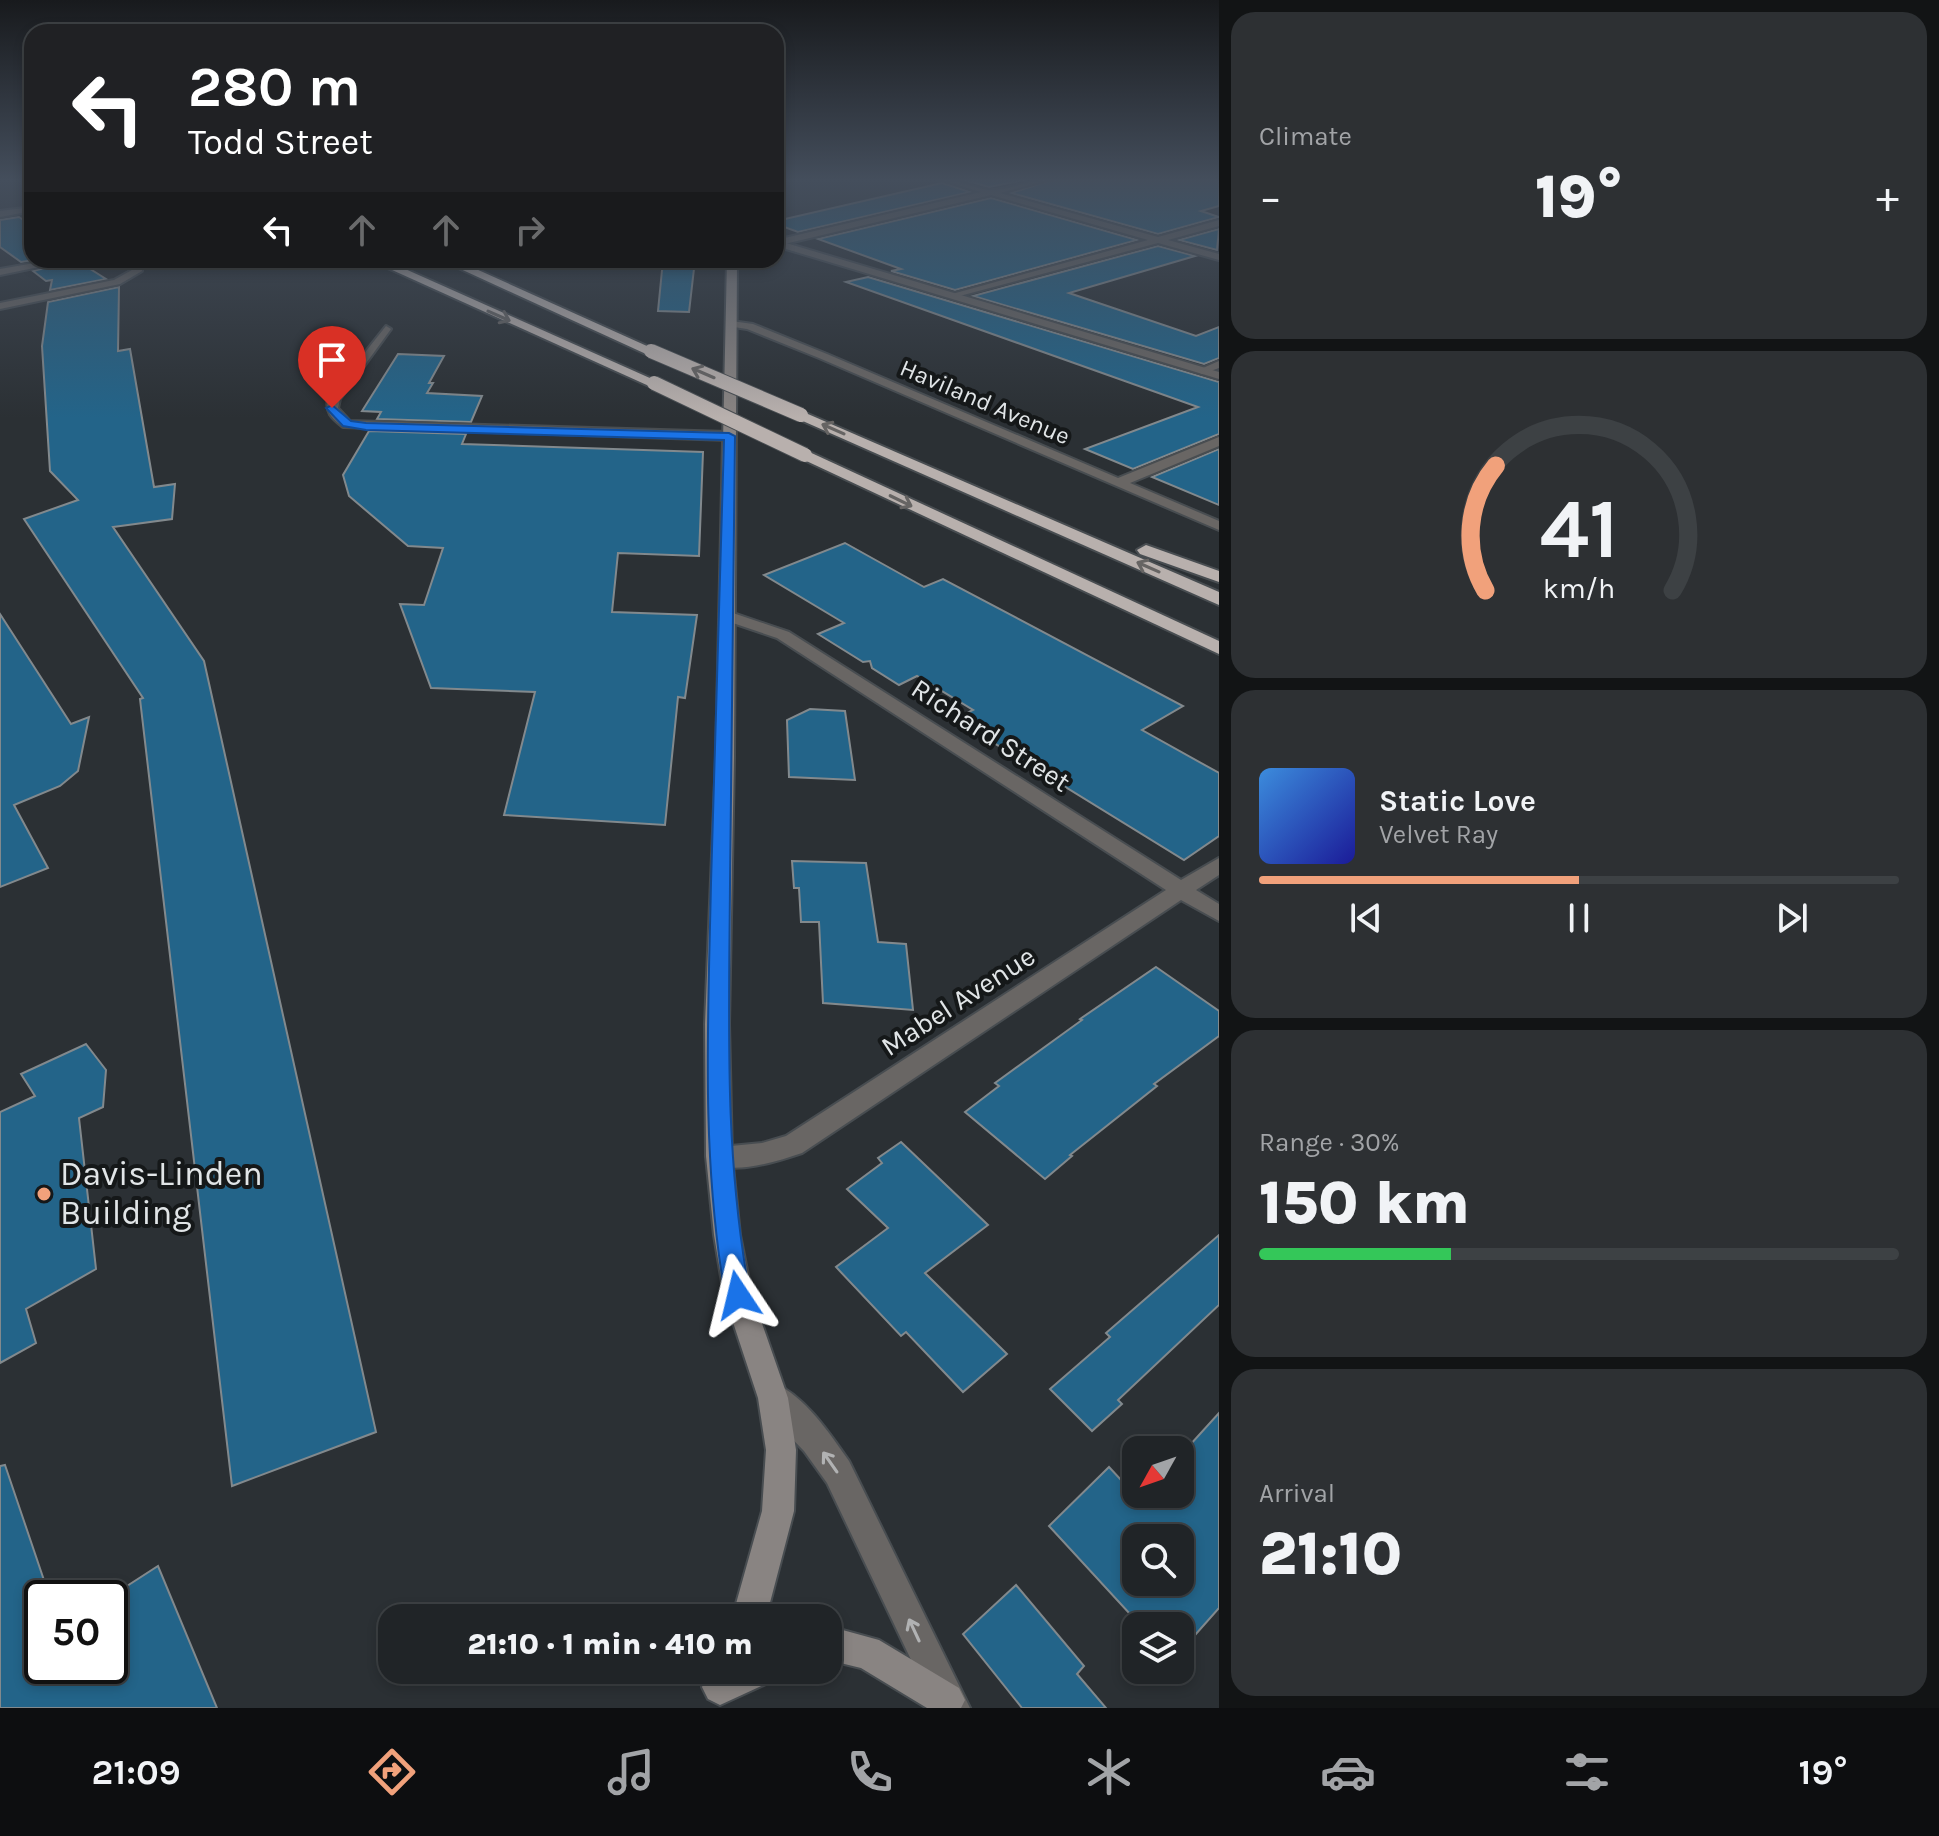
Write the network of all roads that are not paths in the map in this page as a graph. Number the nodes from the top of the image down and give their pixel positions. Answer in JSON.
{"nodes":[{"id":1,"x":829,"y":259,"type":"edge"},
{"id":2,"x":1091,"y":259,"type":"edge"},
{"id":3,"x":24,"y":268,"type":"edge"},
{"id":4,"x":137,"y":268,"type":"edge"},
{"id":5,"x":394,"y":268,"type":"edge"},
{"id":6,"x":465,"y":268,"type":"edge"},
{"id":7,"x":732,"y":268,"type":"edge"},
{"id":8,"x":0,"y":272,"type":"edge"},
{"id":9,"x":956,"y":296,"type":"junction"},
{"id":10,"x":0,"y":306,"type":"edge"},
{"id":11,"x":731,"y":324,"type":"junction"},
{"id":12,"x":386,"y":329,"type":"dead end"},
{"id":13,"x":1219,"y":364,"type":"edge"},
{"id":14,"x":1202,"y":371,"type":"junction"},
{"id":15,"x":1219,"y":376,"type":"edge"},
{"id":16,"x":729,"y":436,"type":"junction"},
{"id":17,"x":1219,"y":441,"type":"edge"},
{"id":18,"x":882,"y":451,"type":"junction"},
{"id":19,"x":1118,"y":483,"type":"junction"},
{"id":20,"x":946,"y":522,"type":"junction"},
{"id":21,"x":1219,"y":526,"type":"edge"},
{"id":22,"x":1219,"y":577,"type":"edge"},
{"id":23,"x":1219,"y":599,"type":"edge"},
{"id":24,"x":727,"y":616,"type":"junction"},
{"id":25,"x":1219,"y":648,"type":"edge"},
{"id":26,"x":1219,"y":666,"type":"edge"},
{"id":27,"x":1219,"y":865,"type":"edge"},
{"id":28,"x":1181,"y":890,"type":"junction"},
{"id":29,"x":1219,"y":914,"type":"edge"},
{"id":30,"x":719,"y":1156,"type":"junction"},
{"id":31,"x":773,"y":1398,"type":"junction"},
{"id":32,"x":753,"y":1604,"type":"edge"},
{"id":33,"x":842,"y":1646,"type":"edge"},
{"id":34,"x":950,"y":1704,"type":"edge"}],
"edges":[{"from":1,"to":9,"type":"street"},
{"from":2,"to":9,"type":"street"},
{"from":3,"to":8,"type":"street"},
{"from":4,"to":10,"type":"street"},
{"from":5,"to":20,"type":"highway","one_way":true,"bridge":true},
{"from":18,"to":6,"type":"highway","one_way":true,"bridge":true},
{"from":7,"to":11,"type":"main road"},
{"from":9,"to":14,"type":"street"},
{"from":11,"to":16,"type":"main road"},
{"from":11,"to":19,"type":"street","name":"Haviland Avenue"},
{"from":12,"to":16,"type":"street"},
{"from":13,"to":14,"type":"street"},
{"from":14,"to":15,"type":"street"},
{"from":16,"to":24,"type":"main road"},
{"from":17,"to":19,"type":"street"},
{"from":18,"to":22,"type":"highway"},
{"from":23,"to":18,"type":"highway","one_way":true},
{"from":19,"to":21,"type":"street","name":"Haviland Avenue"},
{"from":20,"to":25,"type":"highway"},
{"from":20,"to":26,"type":"highway"},
{"from":24,"to":28,"type":"street","name":"Richard Street"},
{"from":24,"to":30,"type":"main road"},
{"from":27,"to":28,"type":"street","name":"Mabel Avenue"},
{"from":28,"to":29,"type":"street","name":"Richard Street"},
{"from":28,"to":30,"type":"street","name":"Mabel Avenue"},
{"from":30,"to":31,"type":"main road"},
{"from":31,"to":32,"type":"main road"},
{"from":34,"to":31,"type":"street","one_way":true},
{"from":33,"to":34,"type":"main road"}]}
